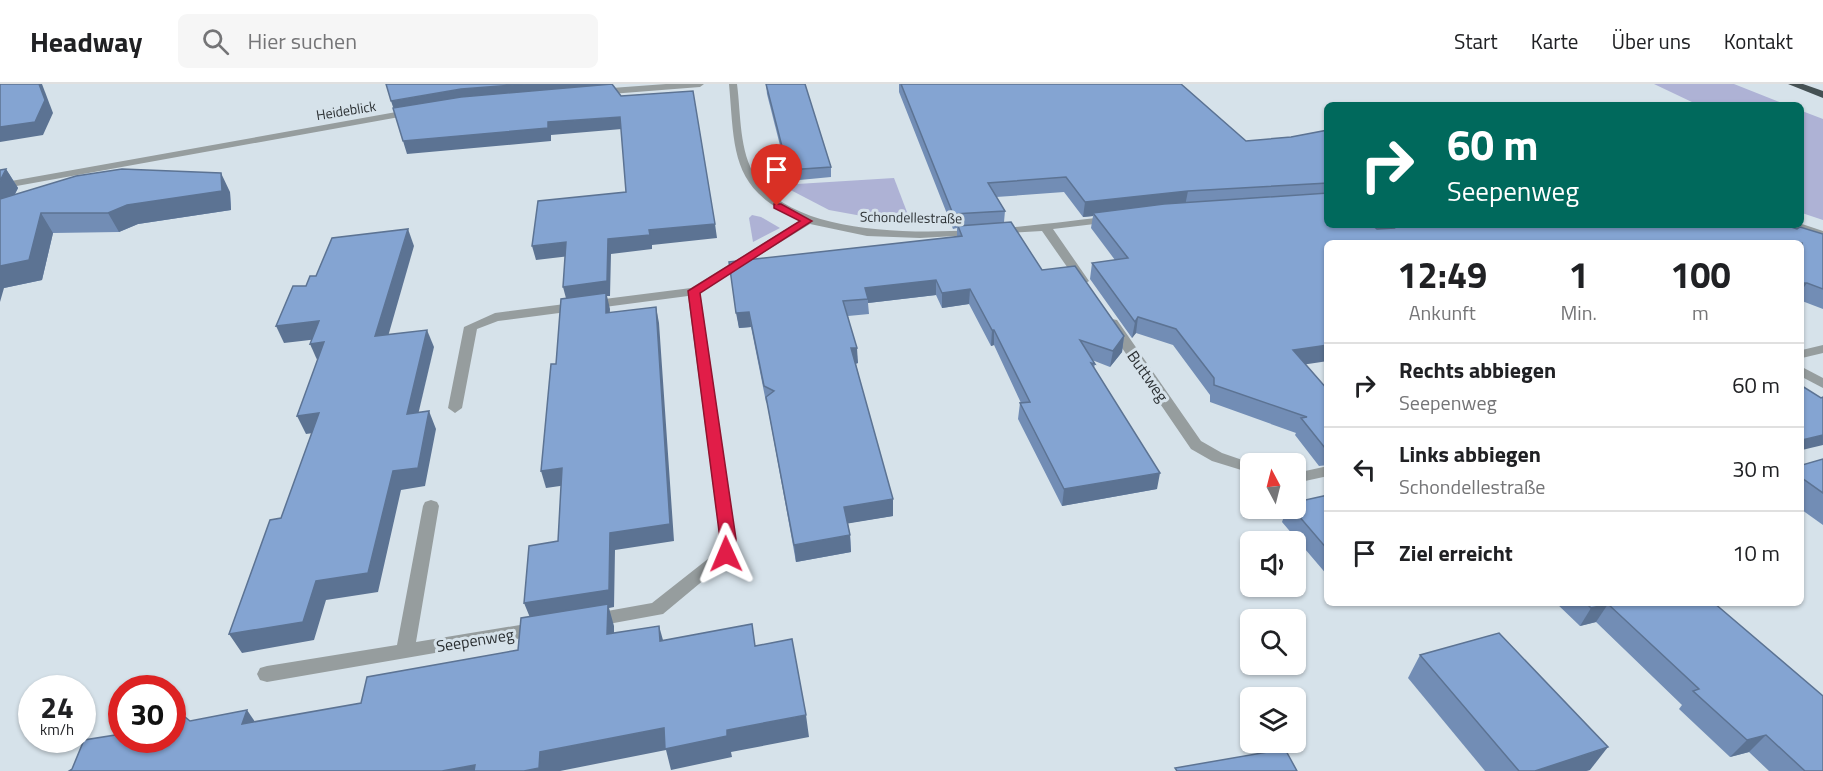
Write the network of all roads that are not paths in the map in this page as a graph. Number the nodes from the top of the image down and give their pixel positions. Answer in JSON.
{"nodes":[{"id":1,"x":700,"y":84,"type":"edge"},
{"id":2,"x":733,"y":84,"type":"edge"},
{"id":3,"x":1793,"y":84,"type":"edge"},
{"id":4,"x":592,"y":93,"type":"edge"},
{"id":5,"x":1823,"y":95,"type":"edge"},
{"id":6,"x":429,"y":110,"type":"edge"},
{"id":7,"x":0,"y":186,"type":"edge"},
{"id":8,"x":1127,"y":218,"type":"edge"},
{"id":9,"x":807,"y":221,"type":"junction"},
{"id":10,"x":1046,"y":227,"type":"junction"},
{"id":11,"x":1803,"y":228,"type":"edge"},
{"id":12,"x":1823,"y":235,"type":"edge"},
{"id":13,"x":694,"y":291,"type":"junction"},
{"id":14,"x":1091,"y":293,"type":"edge"},
{"id":15,"x":1104,"y":312,"type":"edge"},
{"id":16,"x":1823,"y":349,"type":"edge"},
{"id":17,"x":1804,"y":354,"type":"edge"},
{"id":18,"x":1804,"y":372,"type":"edge"},
{"id":19,"x":1823,"y":384,"type":"edge"},
{"id":20,"x":455,"y":408,"type":"dead end"},
{"id":21,"x":1240,"y":465,"type":"edge"},
{"id":22,"x":1324,"y":472,"type":"edge"},
{"id":23,"x":1306,"y":476,"type":"edge"},
{"id":24,"x":431,"y":506,"type":"dead end"},
{"id":25,"x":577,"y":622,"type":"edge"},
{"id":26,"x":554,"y":626,"type":"edge"},
{"id":27,"x":405,"y":651,"type":"junction"},
{"id":28,"x":267,"y":674,"type":"dead end"}],
"edges":[{"from":1,"to":4,"type":"street"},
{"from":2,"to":9,"type":"street","name":"Schondellestraße"},
{"from":3,"to":5,"type":"highway"},
{"from":6,"to":7,"type":"street","name":"Heideblick"},
{"from":8,"to":10,"type":"street","name":"Schondellestraße"},
{"from":9,"to":10,"type":"street","name":"Schondellestraße"},
{"from":9,"to":13,"type":"street"},
{"from":10,"to":14,"type":"street"},
{"from":11,"to":12,"type":"street"},
{"from":13,"to":20,"type":"street"},
{"from":13,"to":25,"type":"street"},
{"from":15,"to":21,"type":"street","name":"Buttweg"},
{"from":16,"to":17,"type":"street"},
{"from":18,"to":19,"type":"street"},
{"from":22,"to":23,"type":"street"},
{"from":24,"to":27,"type":"street"},
{"from":26,"to":27,"type":"street","name":"Seepenweg"},
{"from":27,"to":28,"type":"street","name":"Seepenweg"}]}
